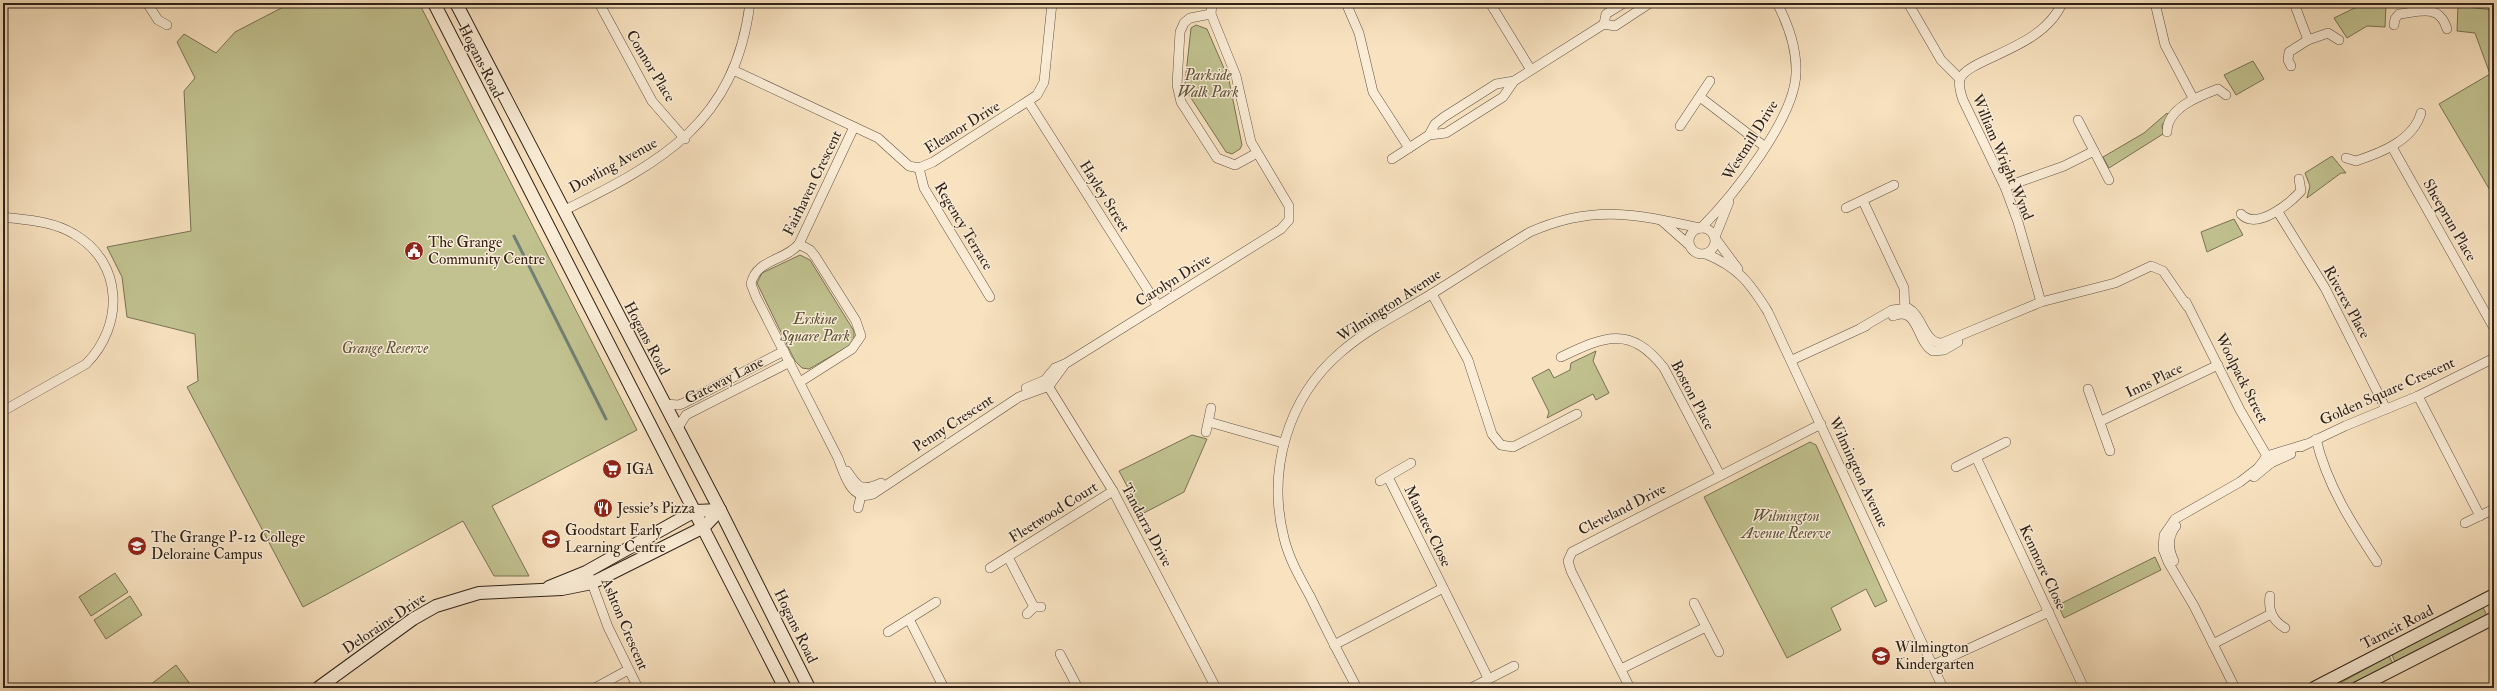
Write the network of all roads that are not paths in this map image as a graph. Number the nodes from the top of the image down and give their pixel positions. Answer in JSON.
{"nodes":[{"id":1,"x":147,"y":3,"type":"edge"},
{"id":2,"x":434,"y":3,"type":"edge"},
{"id":3,"x":456,"y":3,"type":"edge"},
{"id":4,"x":599,"y":3,"type":"edge"},
{"id":5,"x":750,"y":3,"type":"edge"},
{"id":6,"x":1052,"y":3,"type":"edge"},
{"id":7,"x":1212,"y":3,"type":"edge"},
{"id":8,"x":1346,"y":3,"type":"edge"},
{"id":9,"x":1490,"y":3,"type":"edge"},
{"id":10,"x":1624,"y":3,"type":"edge"},
{"id":11,"x":1650,"y":3,"type":"edge"},
{"id":12,"x":1777,"y":3,"type":"edge"},
{"id":13,"x":1908,"y":3,"type":"edge"},
{"id":14,"x":2062,"y":3,"type":"edge"},
{"id":15,"x":2155,"y":3,"type":"edge"},
{"id":16,"x":2294,"y":3,"type":"edge"},
{"id":17,"x":2425,"y":7,"type":"edge"},
{"id":18,"x":1211,"y":14,"type":"junction"},
{"id":19,"x":1604,"y":24,"type":"junction"},
{"id":20,"x":2394,"y":25,"type":"dead end"},
{"id":21,"x":167,"y":26,"type":"dead end"},
{"id":22,"x":2447,"y":29,"type":"dead end"},
{"id":23,"x":2308,"y":40,"type":"junction"},
{"id":24,"x":2339,"y":40,"type":"dead end"},
{"id":25,"x":2291,"y":66,"type":"dead end"},
{"id":26,"x":733,"y":70,"type":"junction"},
{"id":27,"x":1531,"y":70,"type":"junction"},
{"id":28,"x":1960,"y":78,"type":"junction"},
{"id":29,"x":1514,"y":81,"type":"junction"},
{"id":30,"x":1710,"y":81,"type":"dead end"},
{"id":31,"x":2226,"y":95,"type":"dead end"},
{"id":32,"x":1700,"y":97,"type":"junction"},
{"id":33,"x":2193,"y":98,"type":"junction"},
{"id":34,"x":1028,"y":102,"type":"junction"},
{"id":35,"x":2421,"y":113,"type":"dead end"},
{"id":36,"x":2078,"y":120,"type":"dead end"},
{"id":37,"x":1680,"y":126,"type":"dead end"},
{"id":38,"x":854,"y":127,"type":"junction"},
{"id":39,"x":2167,"y":132,"type":"dead end"},
{"id":40,"x":1429,"y":135,"type":"junction"},
{"id":41,"x":685,"y":139,"type":"junction"},
{"id":42,"x":1764,"y":146,"type":"junction"},
{"id":43,"x":2392,"y":147,"type":"junction"},
{"id":44,"x":1409,"y":148,"type":"junction"},
{"id":45,"x":2094,"y":151,"type":"junction"},
{"id":46,"x":1257,"y":152,"type":"junction"},
{"id":47,"x":2346,"y":158,"type":"dead end"},
{"id":48,"x":1392,"y":159,"type":"dead end"},
{"id":49,"x":538,"y":162,"type":"junction"},
{"id":50,"x":919,"y":168,"type":"junction"},
{"id":51,"x":521,"y":172,"type":"junction"},
{"id":52,"x":2299,"y":179,"type":"dead end"},
{"id":53,"x":2109,"y":180,"type":"dead end"},
{"id":54,"x":1894,"y":186,"type":"dead end"},
{"id":55,"x":2005,"y":187,"type":"junction"},
{"id":56,"x":1730,"y":198,"type":"junction"},
{"id":57,"x":1863,"y":200,"type":"junction"},
{"id":58,"x":1846,"y":208,"type":"dead end"},
{"id":59,"x":563,"y":211,"type":"junction"},
{"id":60,"x":2278,"y":212,"type":"junction"},
{"id":61,"x":2241,"y":214,"type":"dead end"},
{"id":62,"x":3,"y":217,"type":"edge"},
{"id":63,"x":545,"y":219,"type":"junction"},
{"id":64,"x":1662,"y":221,"type":"junction"},
{"id":65,"x":1700,"y":228,"type":"junction"},
{"id":66,"x":1715,"y":238,"type":"junction"},
{"id":67,"x":799,"y":244,"type":"junction"},
{"id":68,"x":1688,"y":244,"type":"junction"},
{"id":69,"x":1706,"y":254,"type":"junction"},
{"id":70,"x":1740,"y":274,"type":"junction"},
{"id":71,"x":1432,"y":294,"type":"junction"},
{"id":72,"x":990,"y":297,"type":"dead end"},
{"id":73,"x":2041,"y":302,"type":"junction"},
{"id":74,"x":1158,"y":306,"type":"junction"},
{"id":75,"x":1905,"y":311,"type":"junction"},
{"id":76,"x":2494,"y":328,"type":"edge"},
{"id":77,"x":2494,"y":350,"type":"edge"},
{"id":78,"x":784,"y":351,"type":"junction"},
{"id":79,"x":1561,"y":357,"type":"dead end"},
{"id":80,"x":2494,"y":358,"type":"edge"},
{"id":81,"x":1792,"y":360,"type":"junction"},
{"id":82,"x":790,"y":362,"type":"junction"},
{"id":83,"x":2480,"y":364,"type":"junction"},
{"id":84,"x":2218,"y":365,"type":"junction"},
{"id":85,"x":800,"y":382,"type":"junction"},
{"id":86,"x":1047,"y":383,"type":"junction"},
{"id":87,"x":2088,"y":389,"type":"dead end"},
{"id":88,"x":2418,"y":396,"type":"junction"},
{"id":89,"x":664,"y":404,"type":"junction"},
{"id":90,"x":1211,"y":408,"type":"dead end"},
{"id":91,"x":2386,"y":410,"type":"junction"},
{"id":92,"x":3,"y":411,"type":"edge"},
{"id":93,"x":1577,"y":414,"type":"dead end"},
{"id":94,"x":2101,"y":421,"type":"junction"},
{"id":95,"x":1209,"y":422,"type":"junction"},
{"id":96,"x":1821,"y":424,"type":"junction"},
{"id":97,"x":677,"y":429,"type":"junction"},
{"id":98,"x":1206,"y":432,"type":"dead end"},
{"id":99,"x":2316,"y":439,"type":"junction"},
{"id":100,"x":2006,"y":442,"type":"dead end"},
{"id":101,"x":1283,"y":443,"type":"junction"},
{"id":102,"x":2110,"y":451,"type":"dead end"},
{"id":103,"x":1976,"y":457,"type":"junction"},
{"id":104,"x":2269,"y":460,"type":"junction"},
{"id":105,"x":1411,"y":463,"type":"dead end"},
{"id":106,"x":1956,"y":467,"type":"dead end"},
{"id":107,"x":1720,"y":475,"type":"junction"},
{"id":108,"x":862,"y":491,"type":"junction"},
{"id":109,"x":1113,"y":491,"type":"junction"},
{"id":110,"x":858,"y":508,"type":"dead end"},
{"id":111,"x":2494,"y":509,"type":"edge"},
{"id":112,"x":720,"y":510,"type":"junction"},
{"id":113,"x":695,"y":511,"type":"junction"},
{"id":114,"x":2480,"y":516,"type":"junction"},
{"id":115,"x":2465,"y":524,"type":"dead end"},
{"id":116,"x":704,"y":527,"type":"junction"},
{"id":117,"x":628,"y":549,"type":"junction"},
{"id":118,"x":1008,"y":556,"type":"junction"},
{"id":119,"x":635,"y":562,"type":"junction"},
{"id":120,"x":2377,"y":562,"type":"dead end"},
{"id":121,"x":990,"y":568,"type":"dead end"},
{"id":122,"x":586,"y":572,"type":"junction"},
{"id":123,"x":592,"y":583,"type":"junction"},
{"id":124,"x":544,"y":588,"type":"junction"},
{"id":125,"x":1443,"y":588,"type":"junction"},
{"id":126,"x":2494,"y":595,"type":"edge"},
{"id":127,"x":2270,"y":596,"type":"dead end"},
{"id":128,"x":936,"y":602,"type":"dead end"},
{"id":129,"x":1694,"y":603,"type":"dead end"},
{"id":130,"x":2049,"y":612,"type":"junction"},
{"id":131,"x":1027,"y":614,"type":"dead end"},
{"id":132,"x":2271,"y":614,"type":"junction"},
{"id":133,"x":2494,"y":618,"type":"edge"},
{"id":134,"x":909,"y":619,"type":"junction"},
{"id":135,"x":1706,"y":627,"type":"junction"},
{"id":136,"x":2285,"y":628,"type":"dead end"},
{"id":137,"x":888,"y":632,"type":"dead end"},
{"id":138,"x":2213,"y":644,"type":"junction"},
{"id":139,"x":1334,"y":645,"type":"junction"},
{"id":140,"x":1719,"y":652,"type":"dead end"},
{"id":141,"x":1060,"y":654,"type":"dead end"},
{"id":142,"x":1932,"y":665,"type":"junction"},
{"id":143,"x":1514,"y":666,"type":"dead end"},
{"id":144,"x":628,"y":670,"type":"junction"},
{"id":145,"x":1621,"y":670,"type":"junction"},
{"id":146,"x":1488,"y":678,"type":"junction"},
{"id":147,"x":318,"y":688,"type":"edge"},
{"id":148,"x":595,"y":688,"type":"edge"},
{"id":149,"x":638,"y":688,"type":"edge"},
{"id":150,"x":785,"y":688,"type":"edge"},
{"id":151,"x":809,"y":688,"type":"edge"},
{"id":152,"x":944,"y":688,"type":"edge"},
{"id":153,"x":1078,"y":688,"type":"edge"},
{"id":154,"x":1216,"y":688,"type":"edge"},
{"id":155,"x":1356,"y":688,"type":"edge"},
{"id":156,"x":1471,"y":688,"type":"edge"},
{"id":157,"x":1630,"y":688,"type":"edge"},
{"id":158,"x":1943,"y":688,"type":"edge"},
{"id":159,"x":2084,"y":688,"type":"edge"},
{"id":160,"x":2236,"y":688,"type":"edge"},
{"id":161,"x":2314,"y":688,"type":"edge"},
{"id":162,"x":2357,"y":688,"type":"edge"}],
"edges":[{"from":1,"to":21,"type":"street"},
{"from":2,"to":51,"type":"street","name":"Hogans Road"},
{"from":3,"to":49,"type":"street","name":"Hogans Road"},
{"from":4,"to":41,"type":"street","name":"Connor Place"},
{"from":5,"to":26,"type":"street","name":"Dowling Avenue"},
{"from":6,"to":34,"type":"street","name":"Eleanor Drive"},
{"from":7,"to":18,"type":"street"},
{"from":8,"to":44,"type":"street"},
{"from":9,"to":27,"type":"street"},
{"from":10,"to":19,"type":"street"},
{"from":11,"to":19,"type":"street"},
{"from":12,"to":42,"type":"street","name":"Westmill Drive"},
{"from":13,"to":28,"type":"street"},
{"from":14,"to":28,"type":"street","name":"William Wright Wynd"},
{"from":15,"to":33,"type":"street"},
{"from":16,"to":23,"type":"street"},
{"from":17,"to":20,"type":"street"},
{"from":17,"to":22,"type":"street"},
{"from":18,"to":46,"type":"street"},
{"from":18,"to":46,"type":"street"},
{"from":19,"to":27,"type":"street"},
{"from":23,"to":24,"type":"street"},
{"from":23,"to":25,"type":"street"},
{"from":26,"to":38,"type":"street","name":"Eleanor Drive"},
{"from":26,"to":41,"type":"street","name":"Dowling Avenue"},
{"from":27,"to":29,"type":"street"},
{"from":28,"to":55,"type":"street","name":"William Wright Wynd"},
{"from":29,"to":40,"type":"street"},
{"from":29,"to":40,"type":"street"},
{"from":30,"to":32,"type":"street"},
{"from":31,"to":33,"type":"street"},
{"from":32,"to":37,"type":"street"},
{"from":32,"to":42,"type":"street"},
{"from":33,"to":39,"type":"street"},
{"from":34,"to":50,"type":"street","name":"Eleanor Drive"},
{"from":34,"to":74,"type":"street","name":"Hayley Street"},
{"from":35,"to":43,"type":"street"},
{"from":36,"to":45,"type":"street"},
{"from":38,"to":50,"type":"street","name":"Eleanor Drive"},
{"from":38,"to":67,"type":"street","name":"Fairhaven Crescent"},
{"from":40,"to":44,"type":"street"},
{"from":41,"to":59,"type":"street","name":"Dowling Avenue"},
{"from":42,"to":56,"type":"street","name":"Westmill Drive"},
{"from":43,"to":47,"type":"street"},
{"from":43,"to":76,"type":"street","name":"Sheeprun Place"},
{"from":44,"to":48,"type":"street"},
{"from":45,"to":53,"type":"street"},
{"from":45,"to":55,"type":"street"},
{"from":46,"to":74,"type":"street","name":"Carolyn Drive"},
{"from":49,"to":51,"type":"street"},
{"from":49,"to":59,"type":"street","name":"Hogans Road"},
{"from":50,"to":72,"type":"street","name":"Regency Terrace"},
{"from":51,"to":63,"type":"street","name":"Hogans Road"},
{"from":52,"to":60,"type":"street"},
{"from":54,"to":57,"type":"street"},
{"from":55,"to":73,"type":"street","name":"William Wright Wynd"},
{"from":56,"to":65,"type":"street","name":"Westmill Drive"},
{"from":56,"to":66,"type":"street","name":"Westmill Drive"},
{"from":57,"to":58,"type":"street"},
{"from":57,"to":75,"type":"street"},
{"from":59,"to":63,"type":"street","name":"Dowling Avenue"},
{"from":59,"to":89,"type":"street","name":"Hogans Road"},
{"from":60,"to":61,"type":"street"},
{"from":60,"to":91,"type":"street","name":"Riverex Place"},
{"from":62,"to":92,"type":"street"},
{"from":63,"to":113,"type":"street","name":"Hogans Road"},
{"from":64,"to":65,"type":"street","name":"Wilmington Avenue"},
{"from":64,"to":68,"type":"street","name":"Wilmington Avenue"},
{"from":64,"to":71,"type":"street","name":"Wilmington Avenue"},
{"from":65,"to":66,"type":"street"},
{"from":65,"to":68,"type":"street"},
{"from":66,"to":69,"type":"street"},
{"from":66,"to":70,"type":"street","name":"Wilmington Avenue"},
{"from":67,"to":78,"type":"street","name":"Fairhaven Crescent"},
{"from":67,"to":85,"type":"street"},
{"from":68,"to":69,"type":"street"},
{"from":69,"to":70,"type":"street","name":"Wilmington Avenue"},
{"from":70,"to":81,"type":"street","name":"Wilmington Avenue"},
{"from":71,"to":93,"type":"street"},
{"from":71,"to":101,"type":"street","name":"Wilmington Avenue"},
{"from":73,"to":75,"type":"street","name":"Woolpack Street"},
{"from":73,"to":84,"type":"street","name":"Woolpack Street"},
{"from":74,"to":86,"type":"street","name":"Carolyn Drive"},
{"from":75,"to":81,"type":"street"},
{"from":77,"to":83,"type":"street","name":"Golden Square Crescent"},
{"from":78,"to":82,"type":"street","name":"Fairhaven Crescent"},
{"from":78,"to":89,"type":"street","name":"Gateway Lane"},
{"from":79,"to":107,"type":"street","name":"Boston Place"},
{"from":80,"to":83,"type":"street","name":"Golden Square Crescent"},
{"from":81,"to":96,"type":"street","name":"Wilmington Avenue"},
{"from":82,"to":85,"type":"street"},
{"from":82,"to":97,"type":"street","name":"Gateway Lane"},
{"from":83,"to":88,"type":"street","name":"Golden Square Crescent"},
{"from":84,"to":94,"type":"street","name":"Inns Place"},
{"from":84,"to":104,"type":"street","name":"Woolpack Street"},
{"from":85,"to":108,"type":"street"},
{"from":86,"to":108,"type":"street","name":"Penny Crescent"},
{"from":86,"to":109,"type":"street","name":"Tandarra Drive"},
{"from":87,"to":94,"type":"street"},
{"from":88,"to":91,"type":"street","name":"Golden Square Crescent"},
{"from":88,"to":114,"type":"street"},
{"from":89,"to":97,"type":"street","name":"Hogans Road"},
{"from":90,"to":95,"type":"street"},
{"from":91,"to":99,"type":"street","name":"Golden Square Crescent"},
{"from":94,"to":102,"type":"street"},
{"from":95,"to":98,"type":"street"},
{"from":95,"to":101,"type":"street"},
{"from":96,"to":107,"type":"street","name":"Cleveland Drive"},
{"from":96,"to":142,"type":"street","name":"Wilmington Avenue"},
{"from":97,"to":112,"type":"street","name":"Hogans Road"},
{"from":99,"to":104,"type":"street","name":"Golden Square Crescent"},
{"from":99,"to":120,"type":"street"},
{"from":100,"to":103,"type":"street"},
{"from":101,"to":139,"type":"street","name":"Wilmington Avenue"},
{"from":103,"to":106,"type":"street"},
{"from":103,"to":130,"type":"street","name":"Kenmore Close"},
{"from":104,"to":138,"type":"street","name":"Golden Square Crescent"},
{"from":105,"to":125,"type":"street","name":"Manatee Close"},
{"from":107,"to":145,"type":"street","name":"Cleveland Drive"},
{"from":108,"to":110,"type":"street"},
{"from":109,"to":118,"type":"street","name":"Fleetwood Court"},
{"from":109,"to":154,"type":"street","name":"Tandarra Drive"},
{"from":111,"to":114,"type":"street"},
{"from":112,"to":113,"type":"street"},
{"from":112,"to":116,"type":"street","name":"Deloraine Drive"},
{"from":112,"to":151,"type":"street","name":"Hogans Road"},
{"from":113,"to":116,"type":"street","name":"Hogans Road"},
{"from":113,"to":117,"type":"street","name":"Deloraine Drive"},
{"from":114,"to":115,"type":"street"},
{"from":116,"to":119,"type":"street","name":"Deloraine Drive"},
{"from":116,"to":150,"type":"street","name":"Hogans Road"},
{"from":117,"to":119,"type":"street"},
{"from":117,"to":122,"type":"street","name":"Deloraine Drive"},
{"from":118,"to":121,"type":"street","name":"Fleetwood Court"},
{"from":118,"to":131,"type":"street","name":"Fleetwood Court"},
{"from":119,"to":123,"type":"street","name":"Deloraine Drive"},
{"from":122,"to":123,"type":"street","name":"Ashton Crescent"},
{"from":122,"to":124,"type":"street","name":"Deloraine Drive"},
{"from":123,"to":124,"type":"street","name":"Deloraine Drive"},
{"from":123,"to":144,"type":"street","name":"Ashton Crescent"},
{"from":124,"to":147,"type":"street","name":"Deloraine Drive"},
{"from":125,"to":139,"type":"street","name":"Manatee Close"},
{"from":125,"to":146,"type":"street","name":"Manatee Close"},
{"from":126,"to":161,"type":"street","name":"Tarneit Road"},
{"from":127,"to":132,"type":"street"},
{"from":128,"to":134,"type":"street"},
{"from":129,"to":135,"type":"street"},
{"from":130,"to":142,"type":"street"},
{"from":130,"to":159,"type":"street","name":"Kenmore Close"},
{"from":132,"to":136,"type":"street"},
{"from":132,"to":138,"type":"street"},
{"from":133,"to":162,"type":"street"},
{"from":134,"to":137,"type":"street"},
{"from":134,"to":152,"type":"street"},
{"from":135,"to":140,"type":"street"},
{"from":135,"to":145,"type":"street"},
{"from":138,"to":160,"type":"street","name":"Golden Square Crescent"},
{"from":139,"to":155,"type":"street","name":"Wilmington Avenue"},
{"from":141,"to":153,"type":"street"},
{"from":142,"to":158,"type":"street","name":"Wilmington Avenue"},
{"from":143,"to":146,"type":"street"},
{"from":144,"to":148,"type":"street"},
{"from":144,"to":149,"type":"street","name":"Ashton Crescent"},
{"from":145,"to":157,"type":"street","name":"Cleveland Drive"},
{"from":146,"to":156,"type":"street"}]}
